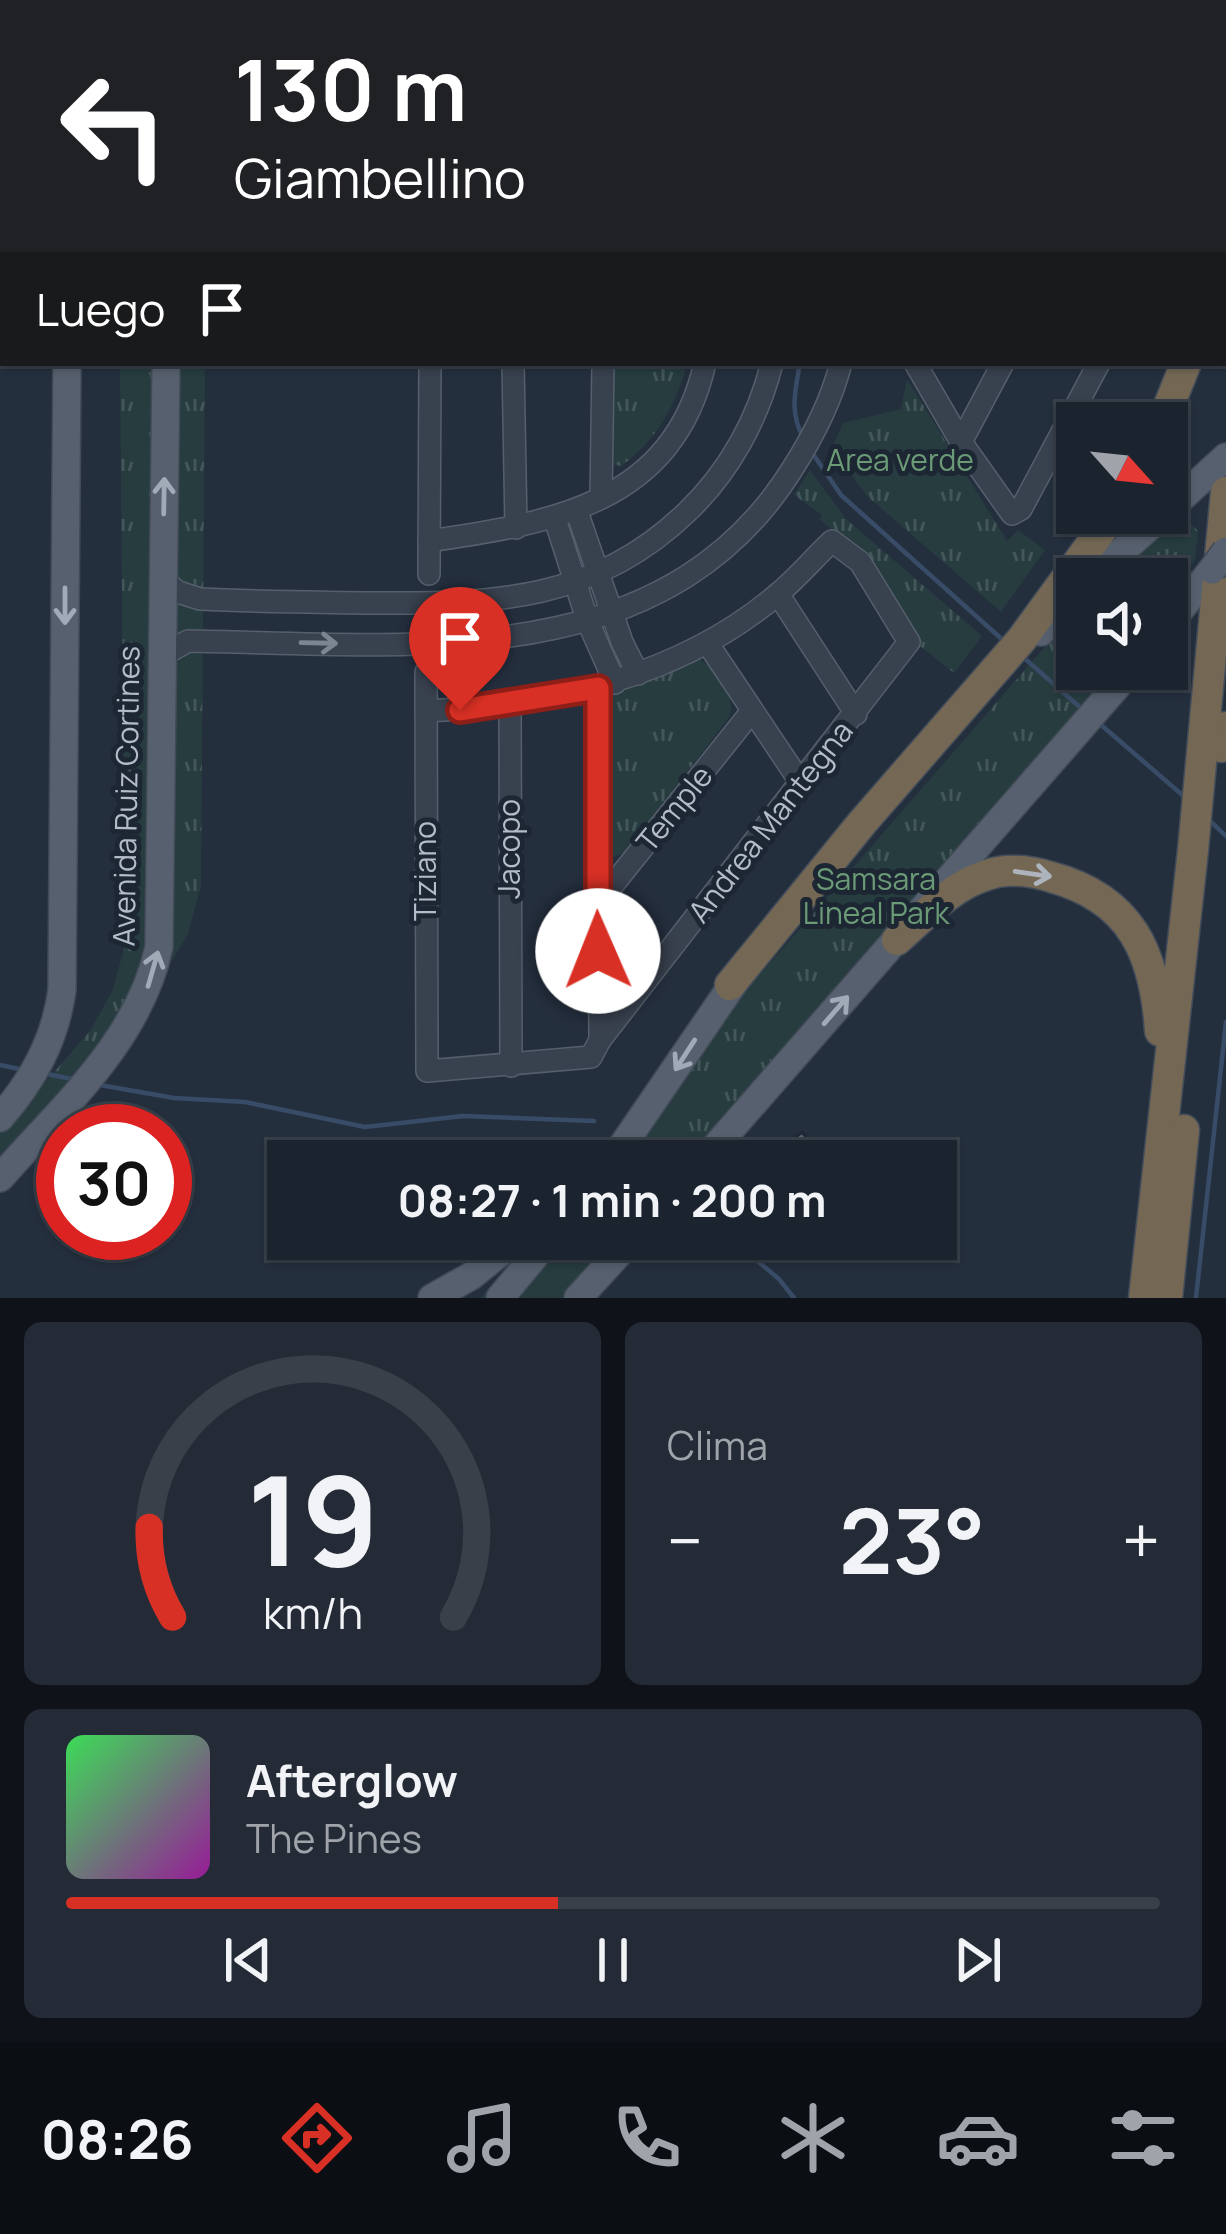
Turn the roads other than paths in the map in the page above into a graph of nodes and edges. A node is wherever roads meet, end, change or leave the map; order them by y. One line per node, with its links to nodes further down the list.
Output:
1 (67, 366): 55 (main road, Avenida Ruiz Cortines, one-way to 55)
2 (166, 366): 27 (main road, Avenida Ruiz Cortines, one-way to 2)
3 (430, 366): 23 (street)
4 (513, 366): 20 (street)
5 (603, 366): 18 (street)
6 (704, 366): 18 (street)
7 (771, 366): 28 (street)
8 (841, 366): 32 (street)
9 (917, 366): 14 (street)
10 (1001, 366): 14 (street)
11 (1097, 366): 14 (street)
12 (1185, 366): 13 (highway)
13 (1170, 402)
14 (961, 442)
15 (1226, 457): 16 (main road)
16 (1188, 492)
17 (1226, 492): 47 (highway)
18 (601, 498): 19 (street)
19 (566, 516): 20 (street); 28 (street)
20 (516, 528): 23 (street)
21 (1099, 534): 52 (highway)
22 (1141, 534): 24 (main road)
23 (429, 541): 26 (street)
24 (1114, 558)
25 (1219, 561): 30 (main road)
26 (429, 574)
27 (162, 579): 31 (street); 37 (main road, Avenida Ruiz Cortines)
28 (587, 579): 31 (street); 32 (street); 34 (street)
29 (778, 594): 36 (street); 46 (street); 46 (street, Andrea Mantegna)
30 (1188, 600)
31 (261, 602): 35 (street)
32 (612, 614): 34 (street); 39 (street)
33 (1056, 615): 52 (main road)
34 (588, 622): 35 (street, one-way to 34); 40 (street)
35 (259, 642): 37 (street)
36 (708, 644): 39 (street); 45 (street)
37 (164, 655): 59 (main road, Avenida Ruiz Cortines, one-way to 37)
38 (426, 673): 44 (street, Tiziano)
39 (638, 674): 40 (street)
40 (607, 686): 43 (street); 50 (street)
41 (1114, 690): 51 (main road)
42 (1226, 694): 47 (highway)
43 (510, 704): 44 (street); 54 (street, Jacopo)
44 (426, 711): 54 (street, Tiziano)
45 (752, 711): 48 (street); 50 (street, Temple)
46 (856, 714): 48 (street, Andrea Mantegna)
47 (1216, 742): 49 (highway); 49 (highway)
48 (801, 783): 53 (street, Andrea Mantegna)
49 (1202, 856): 56 (highway); 67 (highway)
50 (596, 906): 53 (street)
51 (897, 940): 56 (highway, one-way to 56); 58 (main road, one-way to 51)
52 (730, 985): 57 (main road, one-way to 57)
53 (595, 1048): 54 (street)
54 (511, 1066)
55 (9, 1108)
56 (1163, 1130): 66 (highway)
57 (626, 1140)
58 (721, 1140)
59 (0, 1178)
60 (491, 1260): 64 (main road)
61 (532, 1260): 65 (main road)
62 (613, 1260): 63 (main road)
63 (580, 1296)
64 (432, 1298)
65 (500, 1298)
66 (1144, 1298)
67 (1167, 1298)

